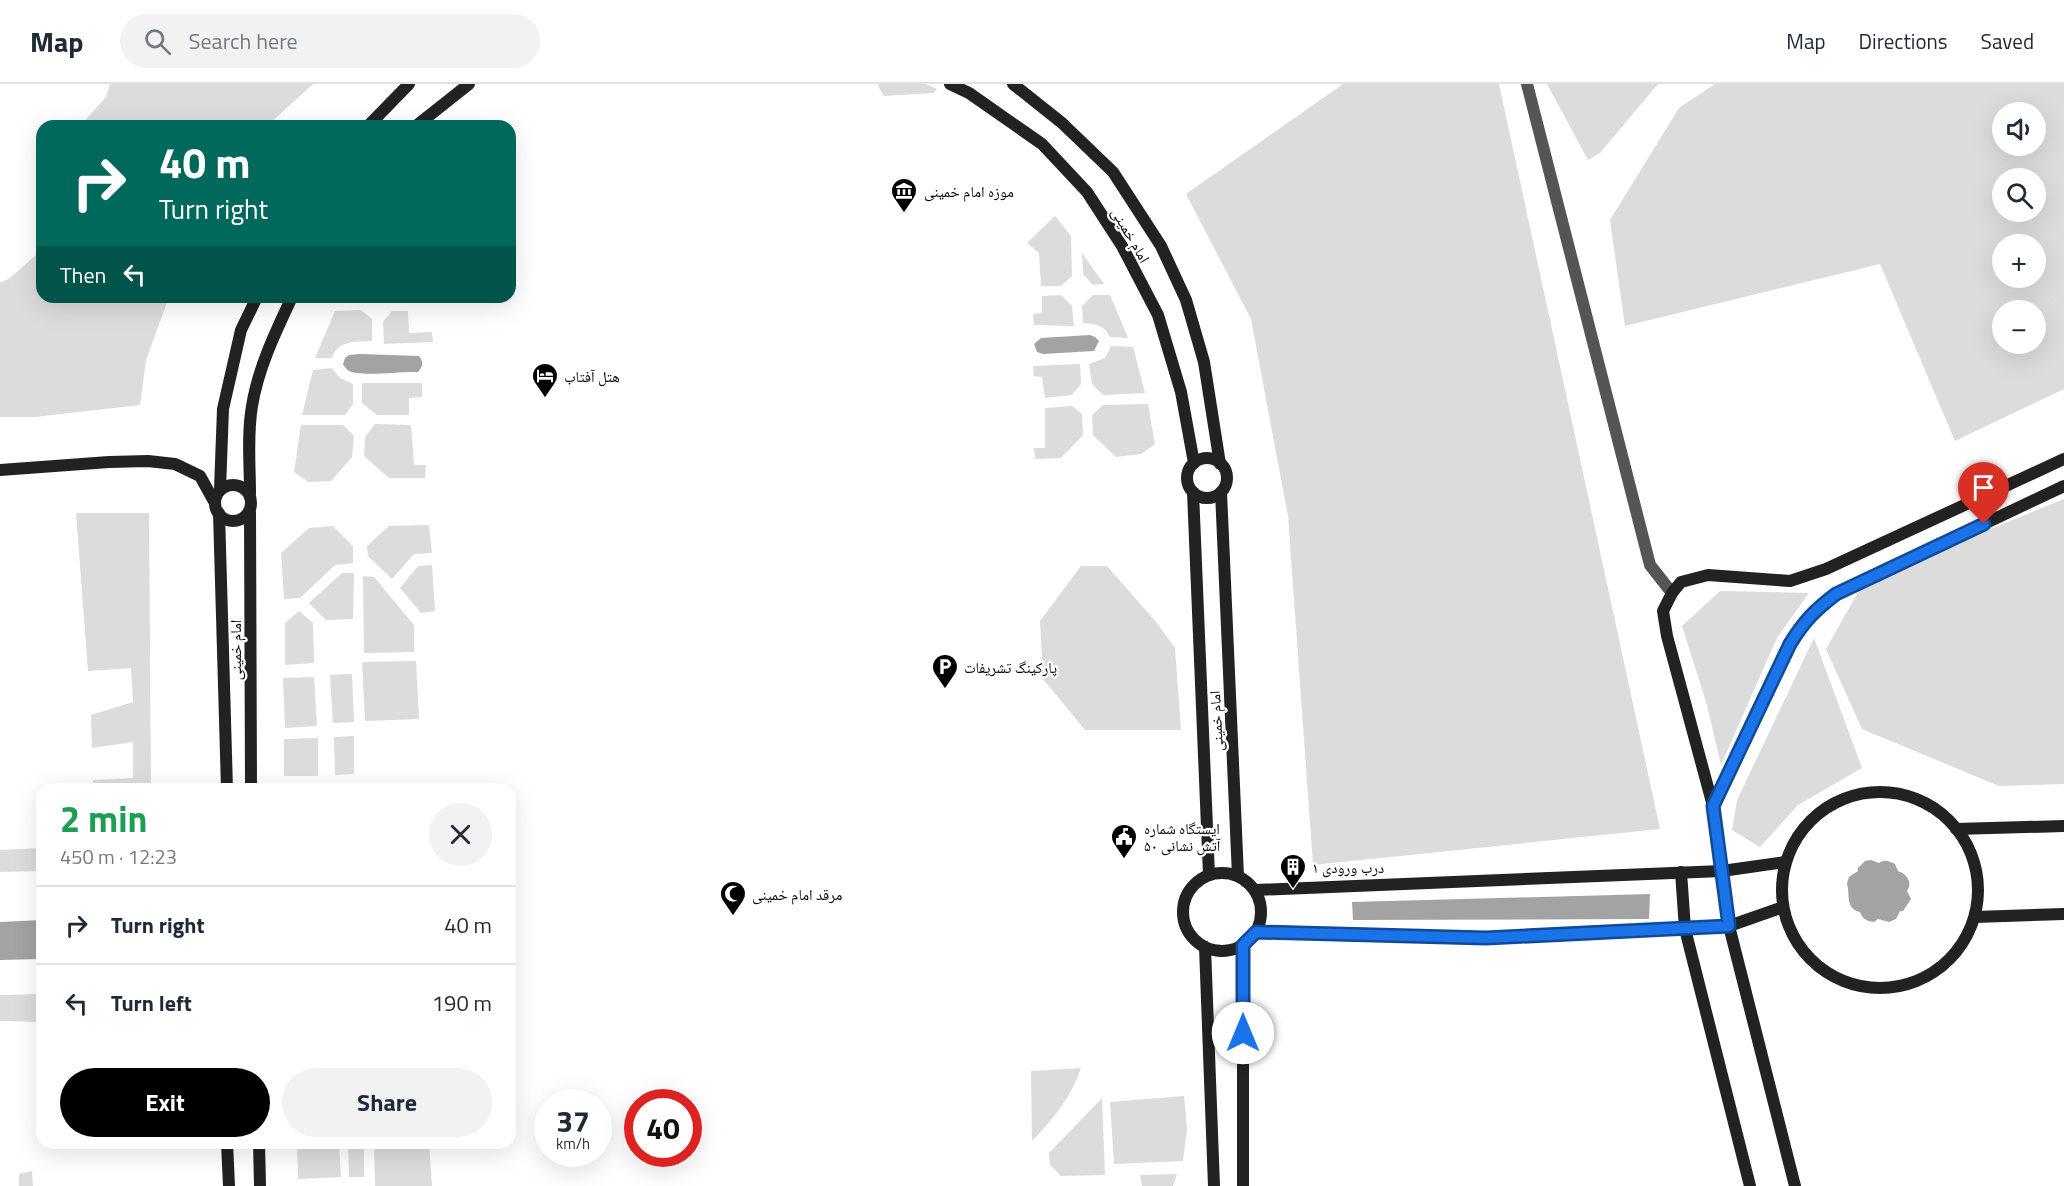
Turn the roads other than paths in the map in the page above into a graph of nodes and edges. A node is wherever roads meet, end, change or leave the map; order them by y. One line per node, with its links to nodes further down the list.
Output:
1 (409, 84): 6 (street)
2 (469, 84): 7 (street)
3 (950, 84): 11 (street, امام خمینی)
4 (1013, 84): 12 (street)
5 (1527, 84): 21 (street)
6 (374, 120)
7 (424, 120)
8 (254, 303): 15 (street)
9 (289, 303): 18 (street)
10 (2064, 459): 21 (street)
11 (1194, 463): 12 (street); 16 (street)
12 (1220, 464): 17 (street)
13 (0, 470): 19 (street)
14 (2064, 486): 24 (street)
15 (220, 489): 18 (street); 19 (street)
16 (1193, 492): 17 (street); 30 (street, امام خمینی)
17 (1221, 492): 31 (street, امام خمینی)
18 (250, 494): 20 (street)
19 (217, 508): 20 (street); 22 (street, امام خمینی)
20 (250, 512): 23 (street, امام خمینی)
21 (1672, 592): 24 (street)
22 (227, 783)
23 (251, 783)
24 (1713, 806): 28 (street)
25 (2064, 826): 26 (street)
26 (1956, 829): 27 (street); 35 (street)
27 (1785, 862): 28 (street); 33 (street)
28 (1722, 871): 29 (street); 36 (street)
29 (1681, 872): 32 (street); 37 (street)
30 (1209, 876): 31 (street); 40 (street)
31 (1238, 876): 32 (street)
32 (1255, 890): 38 (street)
33 (1783, 906): 35 (street); 36 (street)
34 (2064, 914): 35 (street)
35 (1975, 917)
36 (1729, 926): 37 (street); 48 (street)
37 (1685, 929): 38 (street); 47 (street)
38 (1256, 932): 39 (street)
39 (1243, 945): 40 (street); 46 (street)
40 (1205, 947): 45 (street)
41 (227, 1149): 43 (street)
42 (259, 1149): 44 (street)
43 (229, 1186)
44 (261, 1186)
45 (1214, 1186)
46 (1243, 1186)
47 (1750, 1186)
48 (1795, 1186)

